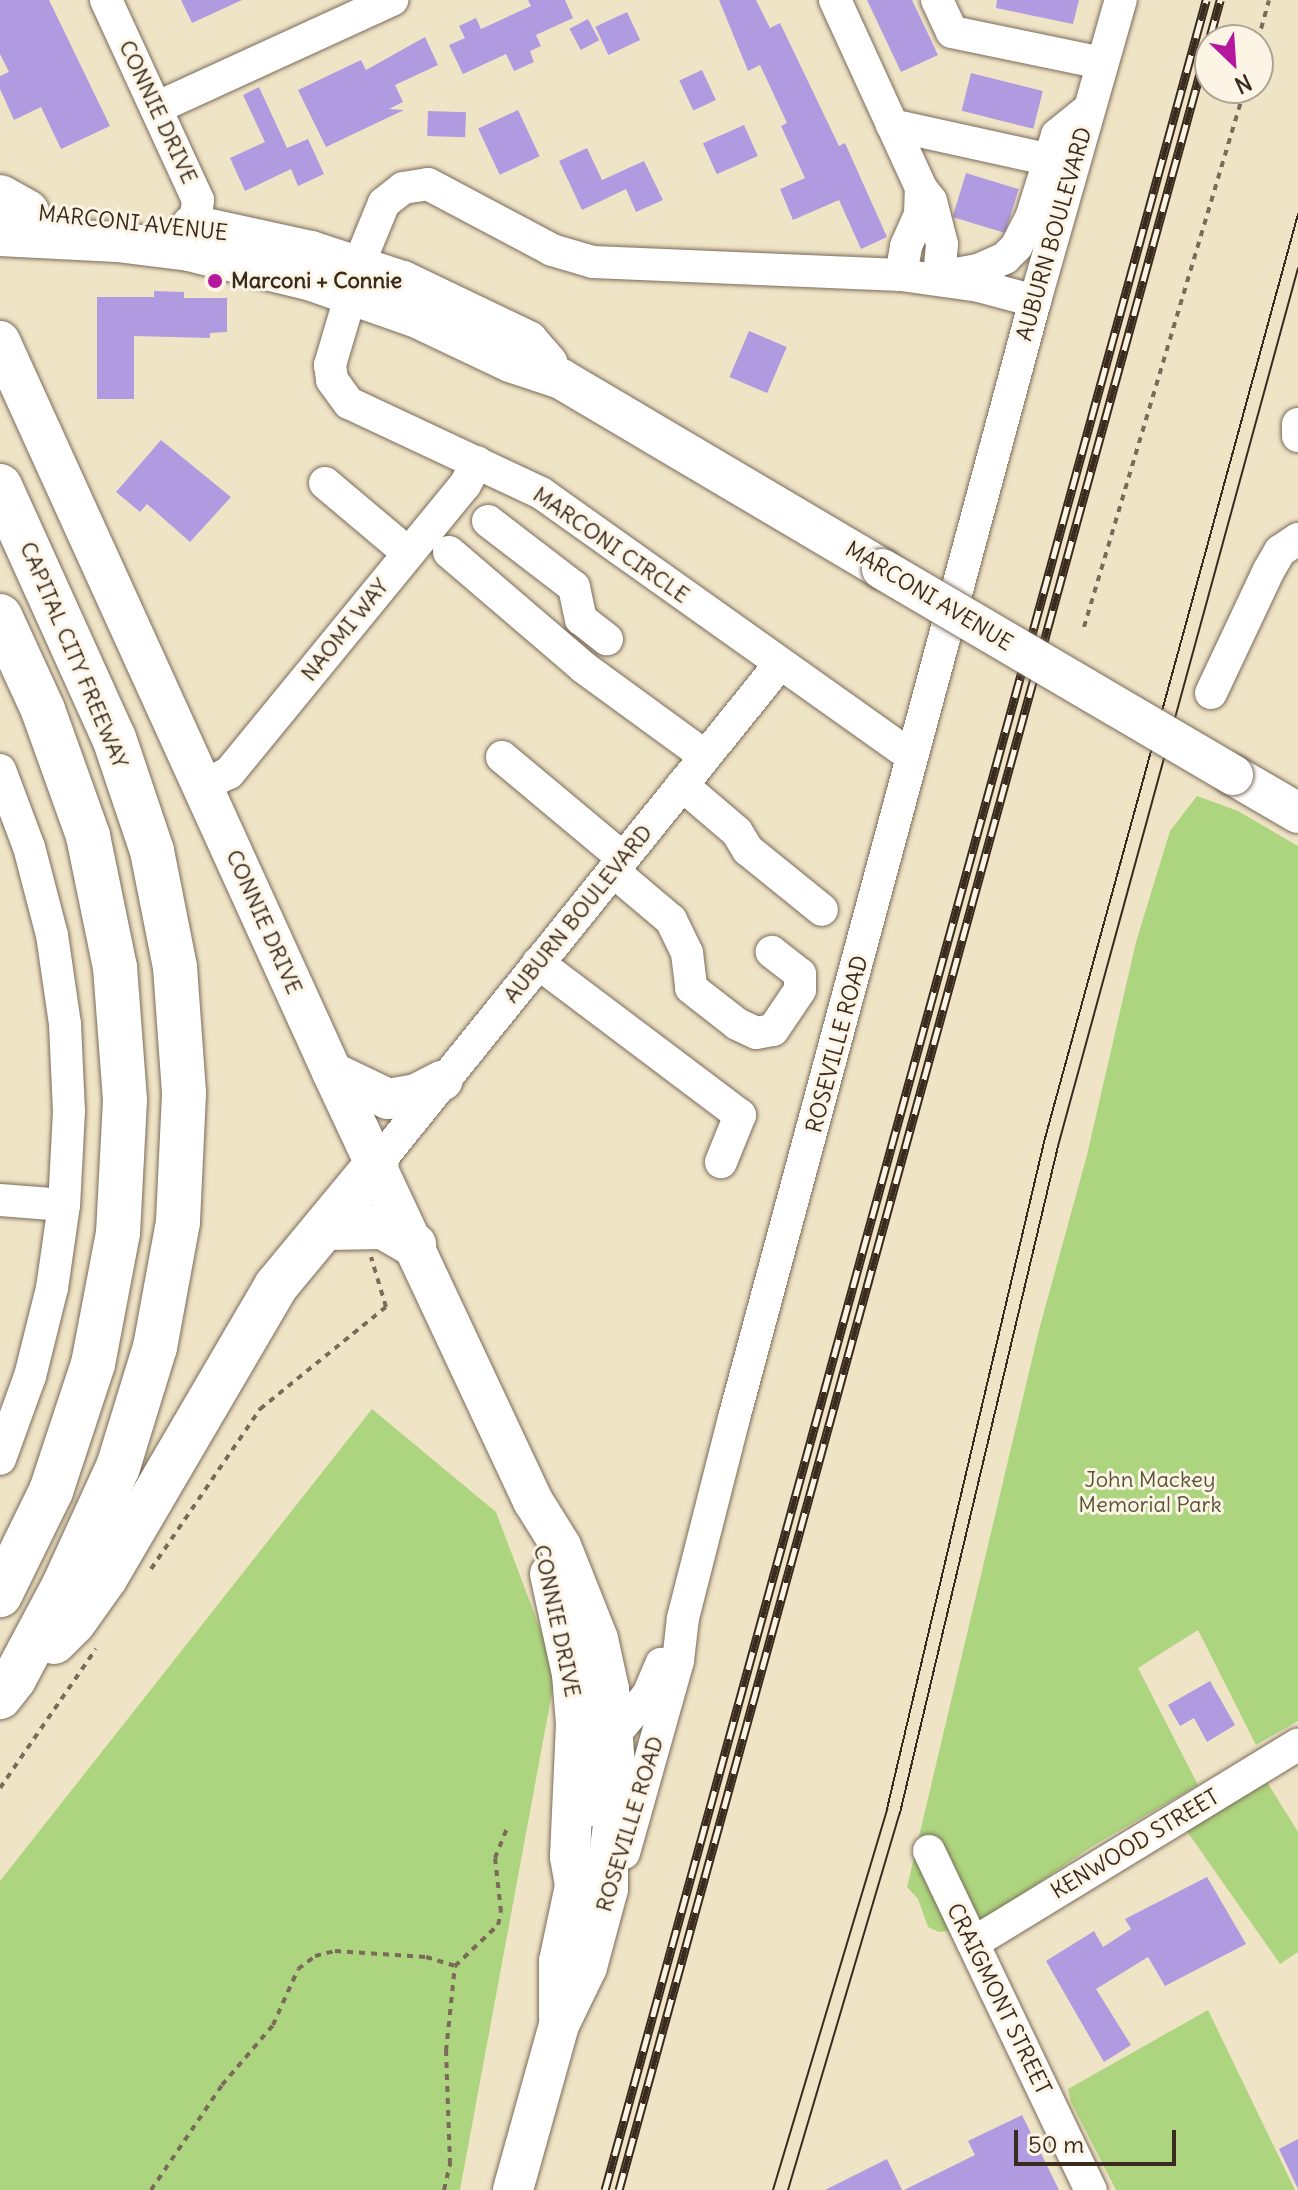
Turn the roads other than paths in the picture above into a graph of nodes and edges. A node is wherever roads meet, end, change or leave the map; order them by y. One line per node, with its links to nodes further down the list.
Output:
1 (106, 0): 7 (street, CONNIE DRIVE)
2 (392, 0): 7 (street)
3 (835, 0): 9 (street)
4 (937, 0): 6 (street)
5 (1121, 0): 6 (street, AUBURN BOULEVARD)
6 (1102, 63): 8 (street, AUBURN BOULEVARD)
7 (156, 108): 13 (street, CONNIE DRIVE)
8 (1089, 109): 10 (street); 18 (street, AUBURN BOULEVARD)
9 (892, 125): 10 (street); 11 (street)
10 (1047, 159): 17 (street)
11 (921, 188): 15 (street); 17 (street)
12 (12, 219): 13 (main road, MARCONI AVENUE); 14 (main road); 16 (main road, MARCONI AVENUE)
13 (195, 226): 16 (main road, MARCONI AVENUE)
14 (0, 266)
15 (901, 275): 16 (street); 17 (street)
16 (354, 280): 22 (street, MARCONI CIRCLE); 42 (main road, MARCONI AVENUE, bridge)
17 (945, 280): 18 (street)
18 (1035, 301): 23 (street, AUBURN BOULEVARD)
19 (0, 341): 41 (main road, CONNIE DRIVE)
20 (1298, 424): 21 (street)
21 (1298, 436)
22 (477, 462): 29 (street, NAOMI WAY); 34 (street, MARCONI CIRCLE)
23 (989, 469): 38 (street, ROSEVILLE ROAD)
24 (325, 483): 29 (street)
25 (0, 486): 59 (highway, CAPITAL CITY FREEWAY)
26 (488, 521): 31 (street)
27 (1298, 539): 35 (street)
28 (449, 552): 33 (street)
29 (408, 553): 41 (street, NAOMI WAY)
30 (0, 616): 57 (highway)
31 (581, 619): 32 (street); 33 (street)
32 (607, 639)
33 (559, 645): 36 (street)
34 (779, 665): 36 (street, AUBURN BOULEVARD); 38 (street, MARCONI CIRCLE)
35 (1211, 693)
36 (705, 756): 40 (street, AUBURN BOULEVARD)
37 (502, 757): 43 (street)
38 (912, 757): 58 (street, ROSEVILLE ROAD)
39 (0, 770): 52 (street)
40 (682, 785): 43 (street, AUBURN BOULEVARD); 44 (street)
41 (203, 786): 47 (main road, CONNIE DRIVE)
42 (1298, 813)
43 (618, 864): 45 (street); 46 (street, AUBURN BOULEVARD)
44 (822, 910)
45 (772, 952)
46 (538, 963): 48 (street, AUBURN BOULEVARD); 49 (street)
47 (332, 1072): 48 (main road); 50 (main road, CONNIE DRIVE)
48 (443, 1080): 50 (street, AUBURN BOULEVARD)
49 (721, 1162)
50 (377, 1164): 53 (highway); 54 (main road, CONNIE DRIVE)
51 (0, 1200): 52 (street)
52 (64, 1205): 55 (street)
53 (345, 1227): 54 (highway); 59 (highway)
54 (414, 1245): 56 (main road, CONNIE DRIVE)
55 (0, 1459)
56 (533, 1501): 60 (main road, CONNIE DRIVE); 63 (main road, CONNIE DRIVE)
57 (0, 1595)
58 (683, 1618): 60 (street, ROSEVILLE ROAD); 63 (street, ROSEVILLE ROAD)
59 (7, 1688)
60 (613, 1735): 63 (main road, CONNIE DRIVE)
61 (1298, 1745): 64 (street, KENWOOD STREET)
62 (929, 1851): 64 (street, CRAIGMONT STREET)
63 (592, 1888): 65 (main road, ROSEVILLE ROAD)
64 (973, 1943): 66 (street, CRAIGMONT STREET)
65 (513, 2190)
66 (1091, 2190)

